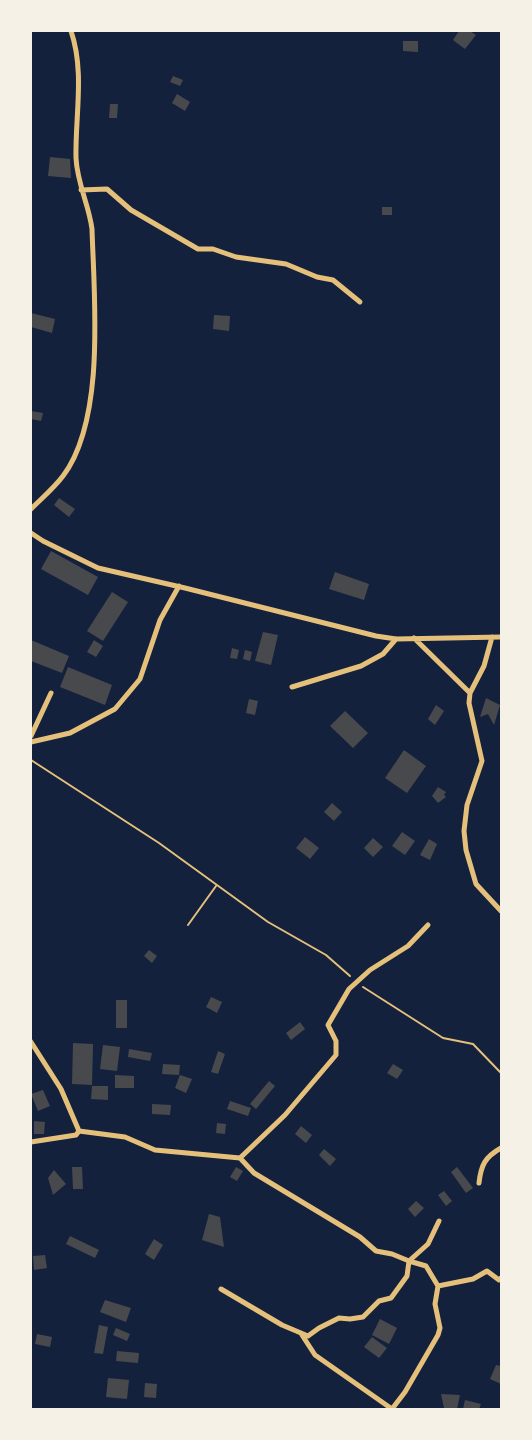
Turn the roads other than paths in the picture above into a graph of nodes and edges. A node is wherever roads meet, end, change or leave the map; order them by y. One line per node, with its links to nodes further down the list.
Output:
1 (71, 31): 2 (street)
2 (81, 190): 3 (street); 4 (street)
3 (360, 302)
4 (31, 509)
5 (31, 533): 6 (street)
6 (179, 586): 10 (street); 15 (street)
7 (492, 637): 8 (street); 9 (street); 13 (street)
8 (501, 637)
9 (414, 638): 10 (street); 13 (street)
10 (396, 639): 11 (street)
11 (292, 687)
12 (50, 692): 14 (street)
13 (470, 694): 16 (street)
14 (31, 736)
15 (31, 742)
16 (501, 911)
17 (428, 925): 22 (street)
18 (31, 1042): 19 (street)
19 (79, 1131): 20 (street); 22 (street)
20 (31, 1142)
21 (501, 1148): 23 (street)
22 (240, 1158): 25 (street)
23 (479, 1183)
24 (439, 1221): 25 (street)
25 (409, 1261): 27 (street); 29 (street)
26 (501, 1278): 27 (street)
27 (438, 1286): 30 (street)
28 (221, 1289): 29 (street)
29 (302, 1335): 30 (street)
30 (392, 1409)

